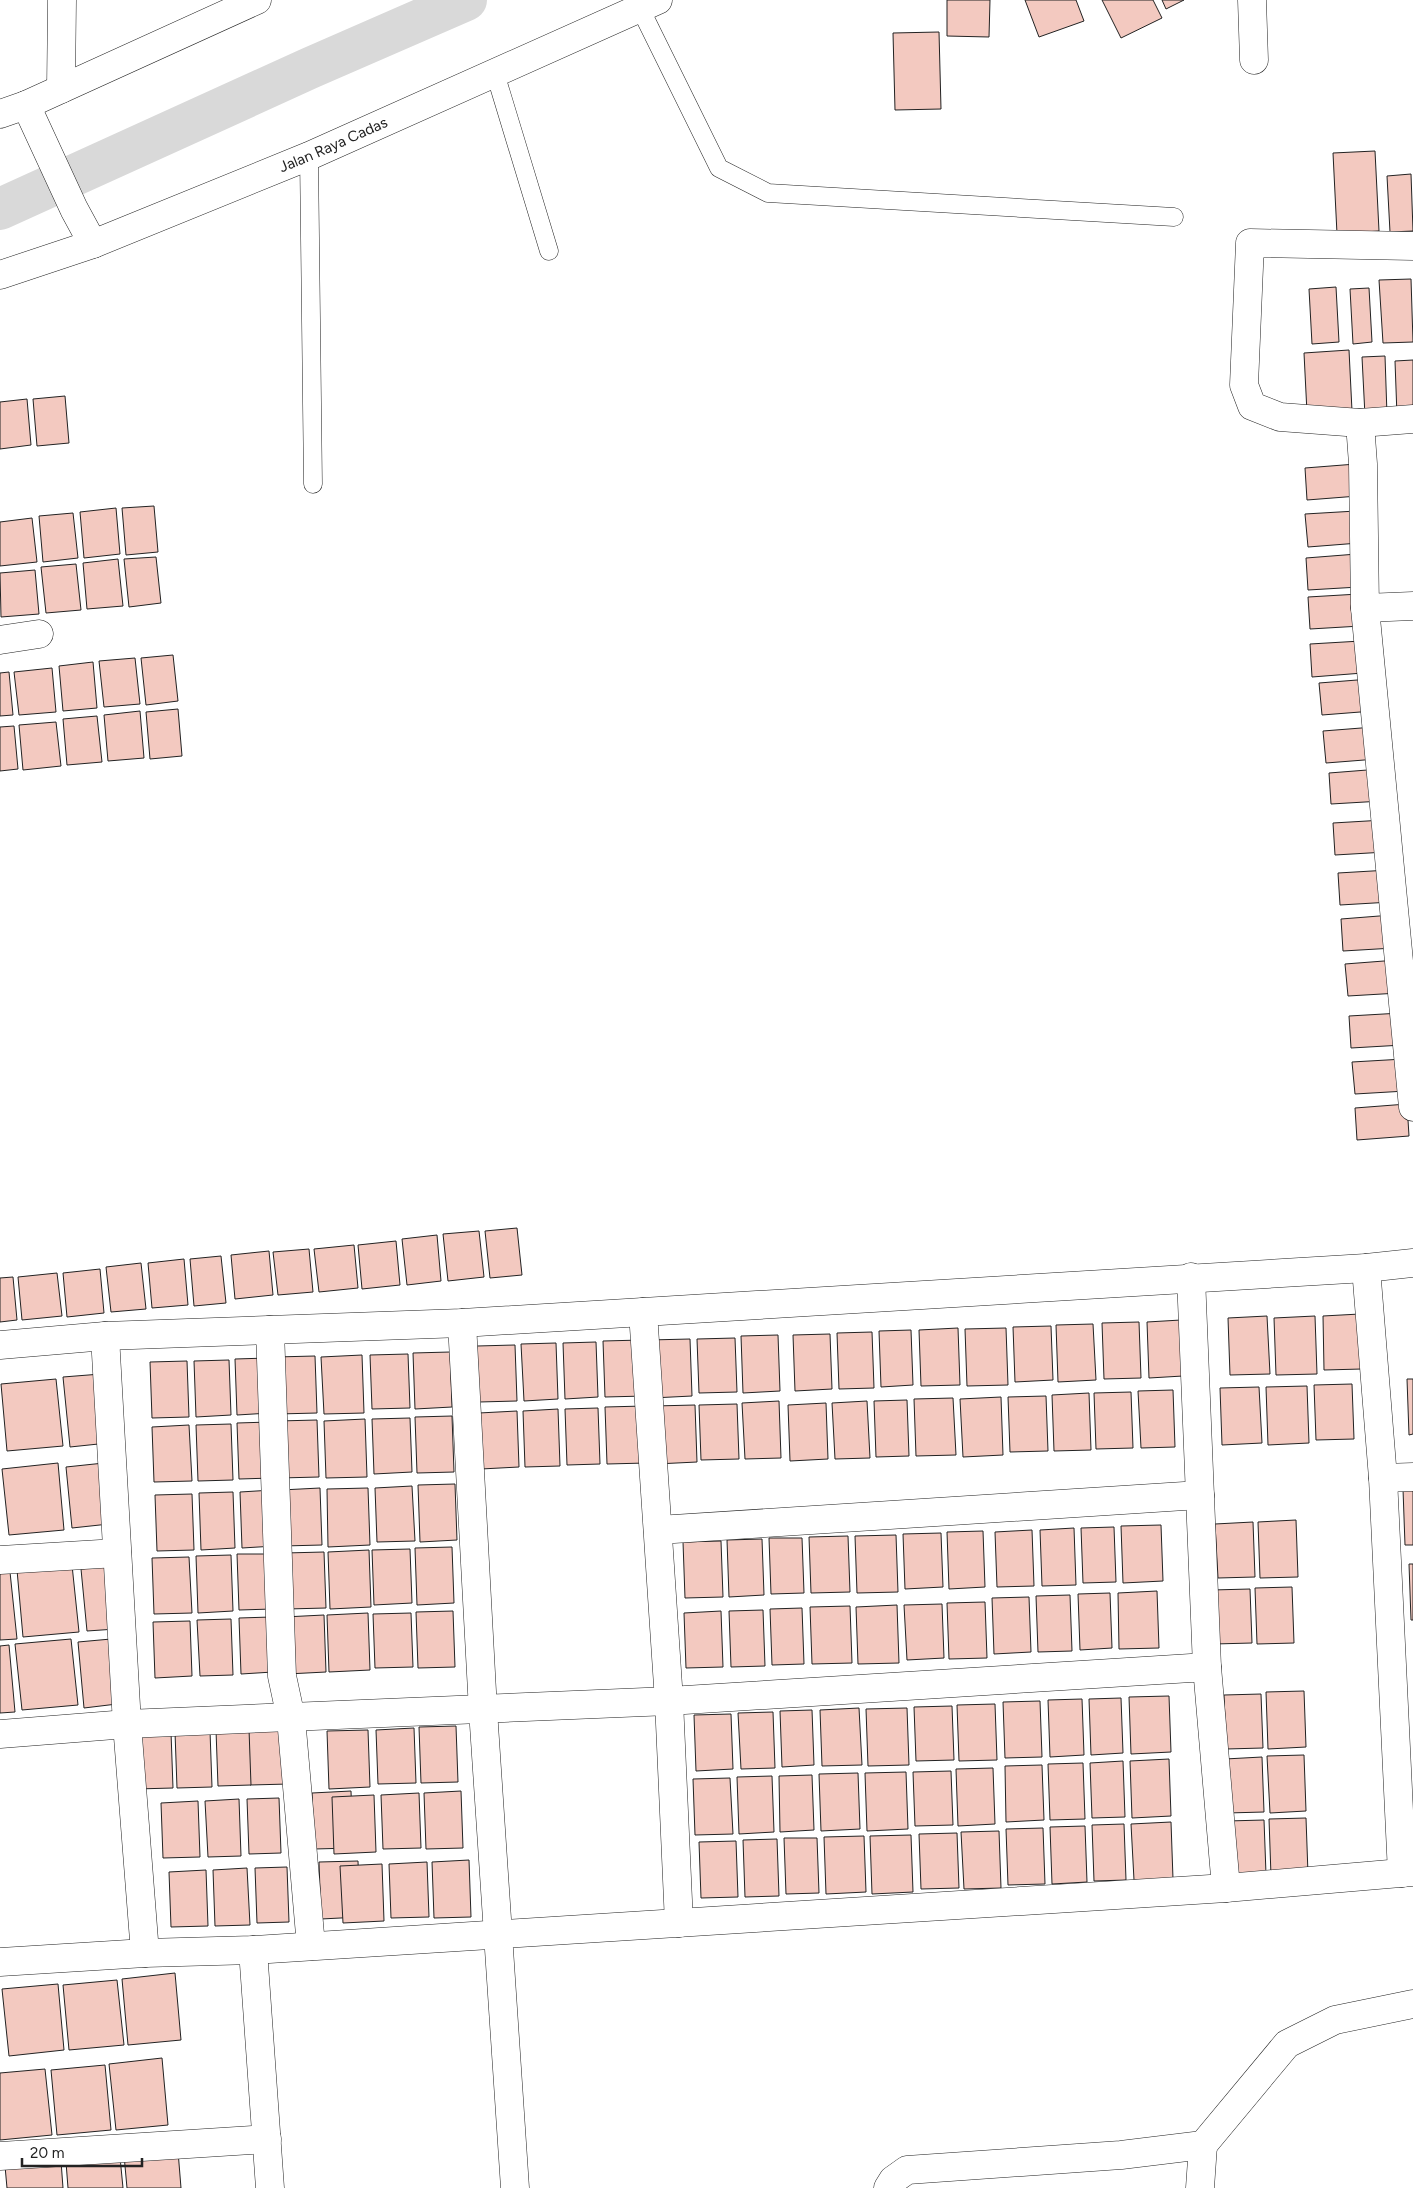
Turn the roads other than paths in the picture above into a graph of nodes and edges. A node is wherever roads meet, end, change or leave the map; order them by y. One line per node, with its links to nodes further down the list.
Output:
1 (62, 0): 7 (street)
2 (257, 0): 7 (street)
3 (1252, 0): 5 (street)
4 (649, 4): 6 (street, Jalan Raya Cadas); 11 (lane)
5 (1254, 60)
6 (495, 73): 10 (street, Jalan Raya Cadas); 14 (lane)
7 (61, 89): 8 (street)
8 (26, 105): 9 (street); 12 (street)
9 (0, 114)
10 (308, 156): 12 (street, Jalan Raya Cadas); 18 (lane)
11 (1174, 217)
12 (93, 244): 15 (street, Jalan Raya Cadas)
13 (1413, 246): 17 (street)
14 (549, 251)
15 (0, 275)
16 (1413, 418): 17 (street)
17 (1360, 423): 20 (street)
18 (312, 484)
19 (1413, 606): 20 (street)
20 (1365, 608): 23 (street)
21 (39, 634): 22 (street)
22 (0, 640)
23 (1413, 1107)
24 (1413, 1263): 25 (street)
25 (1366, 1268): 26 (street); 33 (street)
26 (1191, 1277): 27 (street); 34 (street)
27 (643, 1312): 28 (street); 35 (street)
28 (462, 1323): 29 (street); 41 (street)
29 (270, 1330): 30 (street); 42 (street)
30 (105, 1336): 31 (street); 36 (street)
31 (0, 1344)
32 (1413, 1477): 33 (street)
33 (1383, 1478): 38 (street)
34 (1200, 1495): 35 (street); 39 (street)
35 (658, 1530): 40 (street)
36 (117, 1553): 37 (street); 43 (street)
37 (0, 1560)
38 (1403, 1658): 45 (street)
39 (1207, 1667): 40 (street); 46 (street)
40 (669, 1701): 41 (street); 47 (street)
41 (483, 1710): 42 (street); 48 (street)
42 (291, 1718): 43 (street); 49 (street)
43 (127, 1724): 44 (street); 51 (street)
44 (0, 1734)
45 (1408, 1873): 46 (street)
46 (1226, 1888): 47 (street)
47 (680, 1923): 48 (street)
48 (499, 1934): 49 (street); 58 (street)
49 (311, 1946): 50 (street)
50 (253, 1950): 51 (street); 54 (street)
51 (145, 1953): 52 (street)
52 (0, 1962)
53 (1413, 2004): 55 (street)
54 (267, 2139): 56 (street); 57 (street)
55 (1203, 2145): 59 (street); 60 (street)
56 (0, 2156)
57 (270, 2188)
58 (516, 2188)
59 (888, 2188)
60 (1200, 2188)

